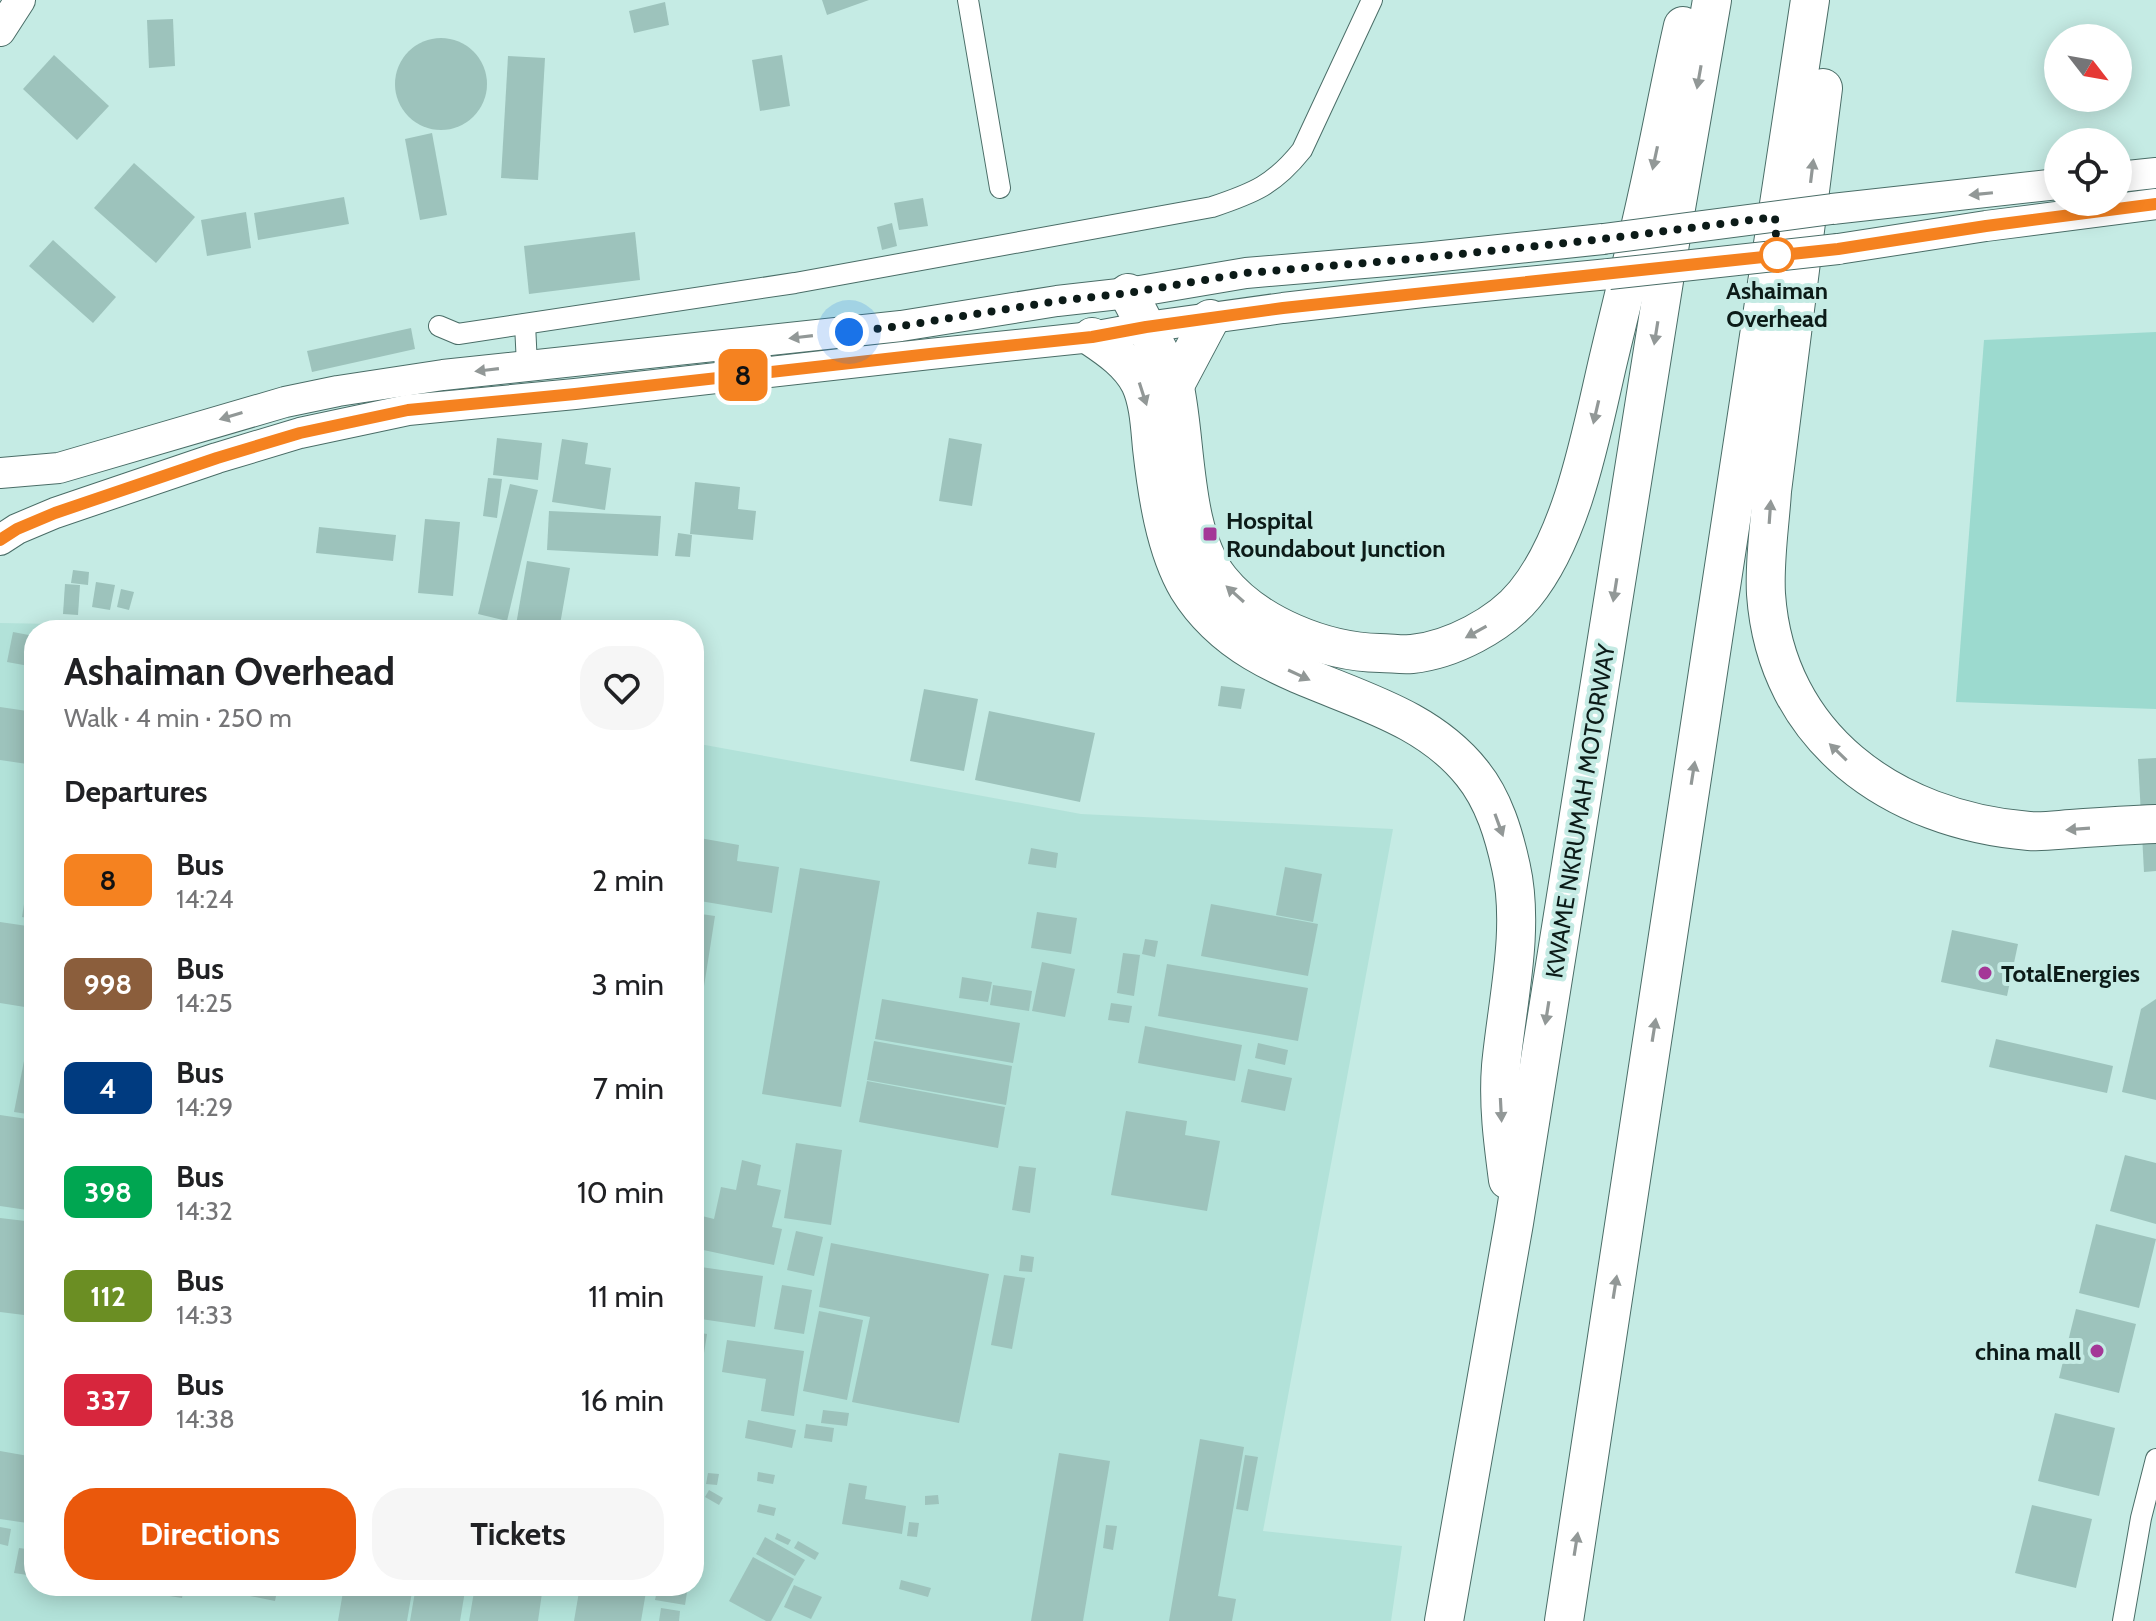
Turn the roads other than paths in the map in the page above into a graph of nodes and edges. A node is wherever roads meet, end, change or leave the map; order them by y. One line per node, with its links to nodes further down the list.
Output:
1 (20, 0): 8 (main road)
2 (968, 0): 12 (street)
3 (1372, 0): 16 (street)
4 (1689, 0): 21 (highway, one-way to 21)
5 (1712, 0): 25 (highway, KWAME NKRUMAH MOTORWAY, one-way to 25)
6 (1810, 0): 28 (highway, one-way to 6)
7 (1834, 0): 24 (highway, one-way to 7)
8 (0, 31)
9 (2156, 173): 10 (main road)
10 (2132, 176)
11 (2044, 186): 14 (main road, one-way to 14, bridge)
12 (1000, 188)
13 (2156, 204): 15 (main road, bridge)
14 (1128, 293): 18 (highway); 20 (main road, one-way to 20)
15 (1210, 319): 18 (main road); 21 (highway)
16 (525, 324): 17 (street); 20 (street)
17 (439, 326)
18 (1146, 327): 19 (main road); 21 (highway)
19 (1092, 337): 23 (main road); 25 (highway, one-way to 25)
20 (527, 365): 22 (main road, one-way to 22)
21 (1175, 385)
22 (0, 473)
23 (0, 540)
24 (2156, 824)
25 (1514, 1223): 27 (highway, KWAME NKRUMAH MOTORWAY)
26 (2156, 1459): 29 (street)
27 (1444, 1621)
28 (1564, 1621)
29 (2123, 1621)

